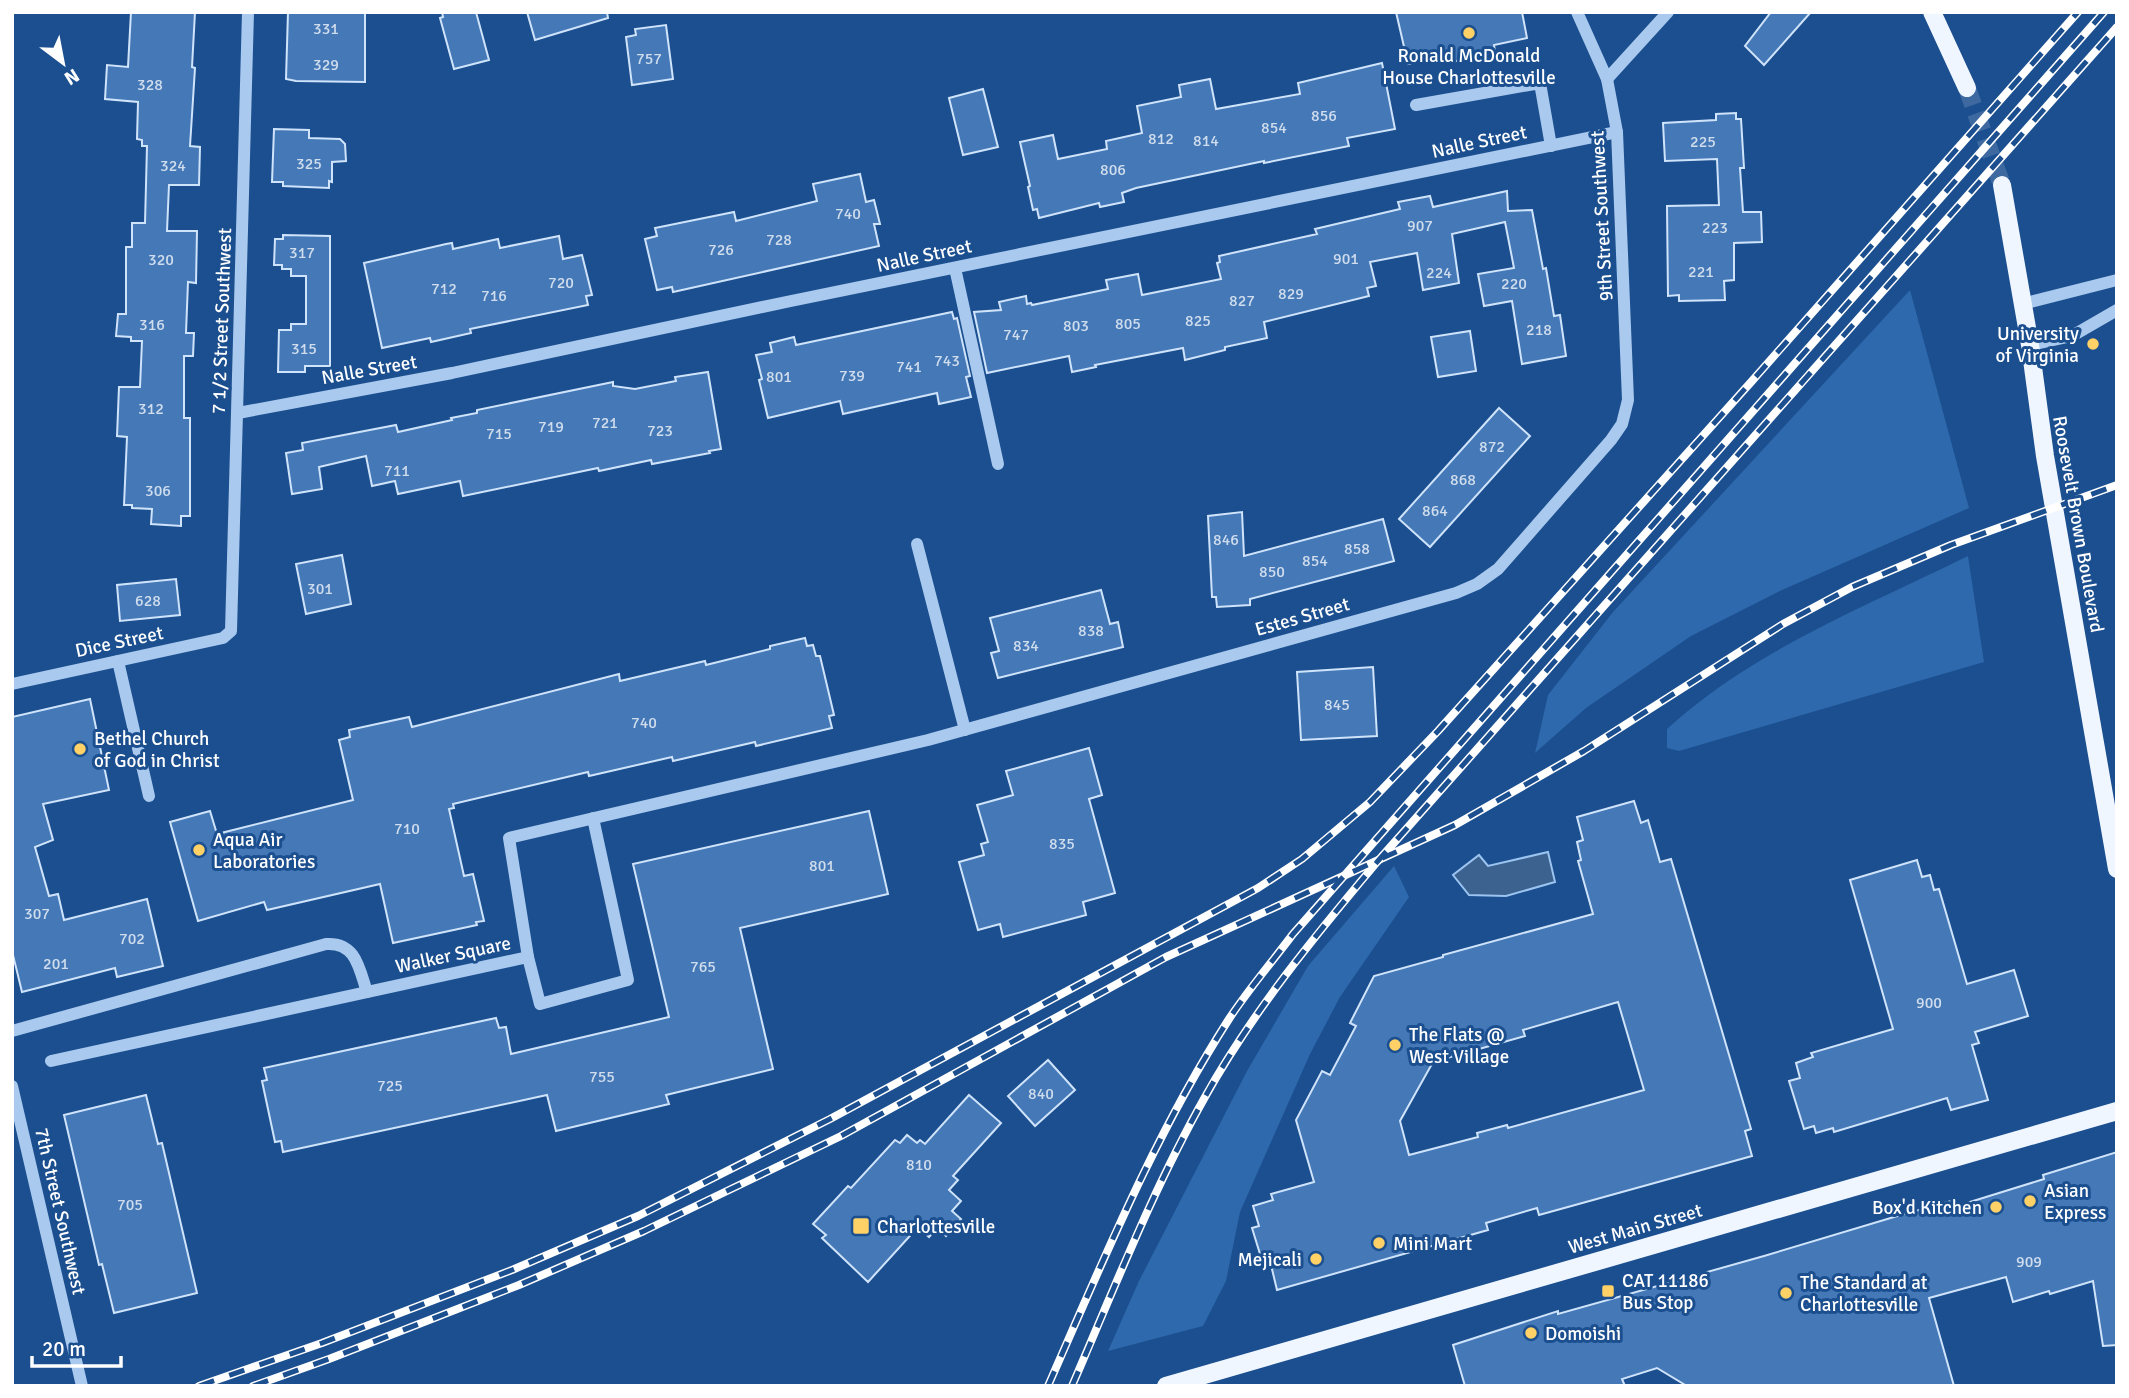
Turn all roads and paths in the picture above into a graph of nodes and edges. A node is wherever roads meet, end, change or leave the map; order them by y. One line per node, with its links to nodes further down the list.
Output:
1 (248, 12): 16 (street, 7 1/2 Street Southwest)
2 (1577, 12): 5 (street, 9th Street Southwest)
3 (1668, 12): 5 (street)
4 (1932, 12): 6 (main road)
5 (1607, 79): 8 (street, 9th Street Southwest)
6 (1967, 88)
7 (1416, 105): 9 (street)
8 (1617, 132): 9 (street, Nalle Street); 17 (street, 9th Street Southwest)
9 (1551, 146): 11 (street, Nalle Street)
10 (2002, 185): 13 (main road, Roosevelt Brown Boulevard)
11 (955, 268): 16 (street, Nalle Street); 18 (street)
12 (2117, 280): 13 (street)
13 (2022, 304): 15 (main road, Roosevelt Brown Boulevard)
14 (2117, 310): 15 (street)
15 (2030, 345): 27 (main road, Roosevelt Brown Boulevard)
16 (237, 413): 20 (street, 7 1/2 Street Southwest)
17 (1622, 424): 23 (street, Estes Street)
18 (998, 464)
19 (917, 544): 23 (street)
20 (231, 631): 21 (street, Dice Street)
21 (118, 661): 22 (street, Dice Street); 25 (street)
22 (12, 684)
23 (965, 730): 24 (street, Estes Street)
24 (929, 740): 26 (street, Walker Square)
25 (149, 796)
26 (593, 818): 28 (street, Walker Square); 28 (street)
27 (2117, 869)
28 (528, 957): 29 (street, Walker Square)
29 (367, 992): 30 (street); 31 (street, Walker Square)
30 (12, 1031)
31 (51, 1061)
32 (12, 1086): 34 (street, 7th Street Southwest)
33 (2117, 1111): 35 (main road, West Main Street)
34 (82, 1386)
35 (1166, 1386)

